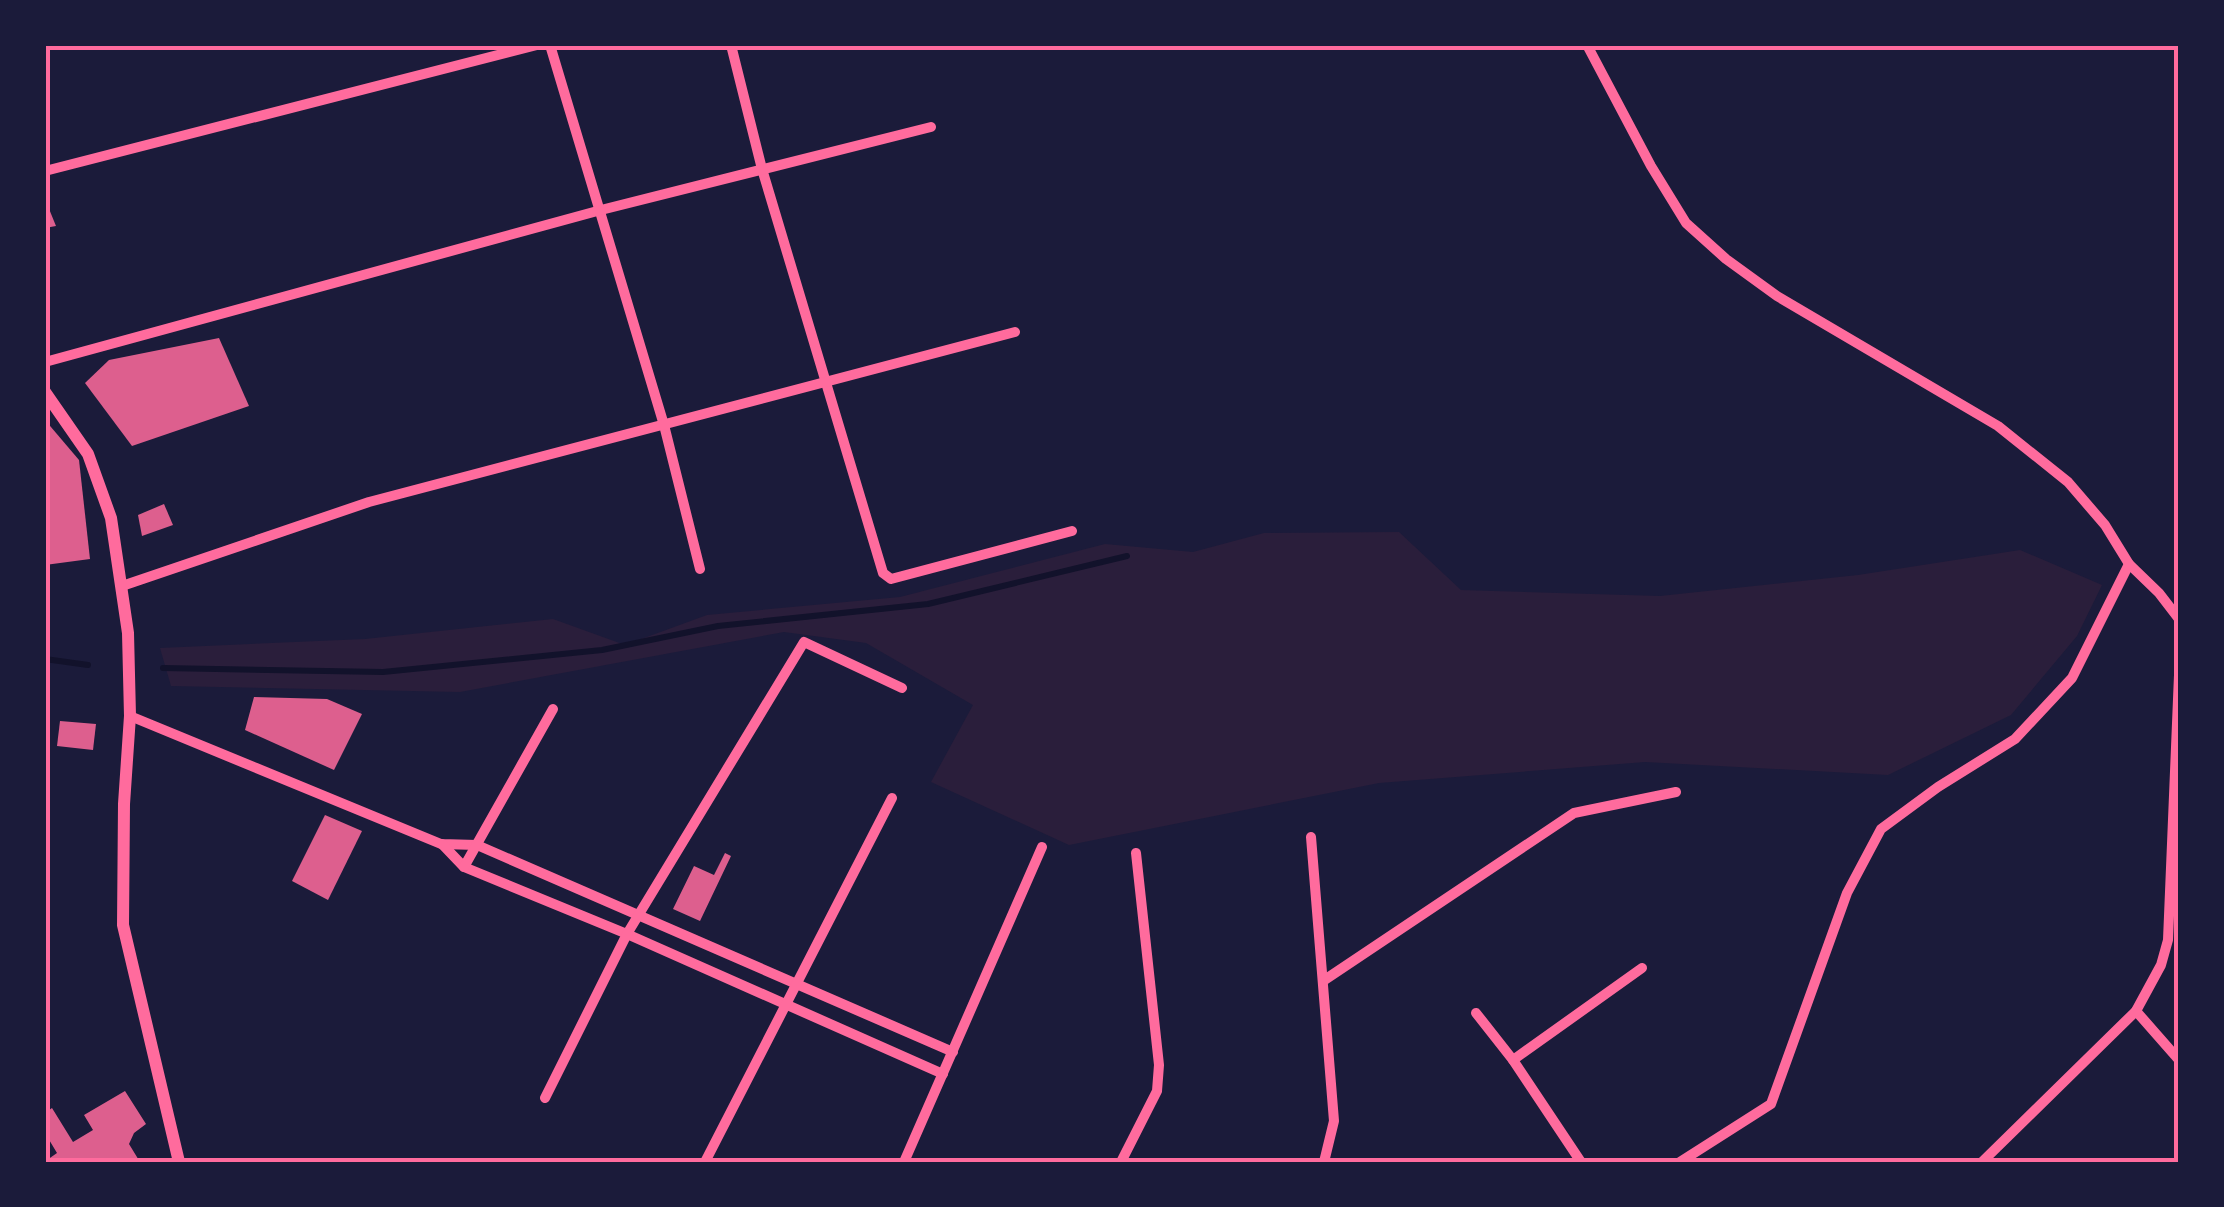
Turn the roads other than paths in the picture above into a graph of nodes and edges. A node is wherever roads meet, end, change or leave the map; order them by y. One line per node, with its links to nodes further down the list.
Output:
1 (537, 45): 7 (street)
2 (550, 45): 8 (street)
3 (732, 45): 6 (street)
4 (1587, 45): 15 (street)
5 (931, 127): 6 (street)
6 (762, 169): 8 (street); 11 (street)
7 (45, 170)
8 (601, 210): 10 (street); 13 (street)
9 (1015, 332): 11 (street)
10 (45, 362)
11 (826, 384): 13 (street); 14 (street)
12 (45, 392): 17 (street)
13 (664, 425): 16 (street); 17 (street)
14 (1072, 531)
15 (2129, 564): 18 (street); 52 (street)
16 (700, 570)
17 (122, 586): 22 (street)
18 (2179, 619)
19 (2179, 675): 39 (street)
20 (902, 688): 33 (street)
21 (553, 708): 27 (street)
22 (130, 716): 26 (street); 46 (street)
23 (1676, 792): 36 (street)
24 (892, 798): 37 (street)
25 (1311, 837): 36 (street)
26 (441, 844): 27 (street); 30 (street)
27 (476, 845): 30 (street); 31 (street)
28 (1042, 847): 41 (street)
29 (1136, 853): 49 (street)
30 (464, 867): 32 (street)
31 (573, 888): 32 (street); 33 (street)
32 (566, 908): 34 (street)
33 (637, 916): 34 (street); 37 (street)
34 (627, 934): 38 (street); 45 (street)
35 (1642, 968): 42 (street)
36 (1323, 981): 50 (street)
37 (795, 986): 38 (street); 41 (street)
38 (785, 1006): 44 (street); 47 (street)
39 (2136, 1011): 43 (street); 53 (street)
40 (1476, 1013): 42 (street)
41 (953, 1052): 44 (street)
42 (1512, 1060): 51 (street)
43 (2179, 1060)
44 (943, 1074): 48 (street)
45 (544, 1098)
46 (179, 1162)
47 (705, 1162)
48 (904, 1162)
49 (1121, 1162)
50 (1324, 1162)
51 (1581, 1162)
52 (1680, 1162)
53 (1982, 1162)

